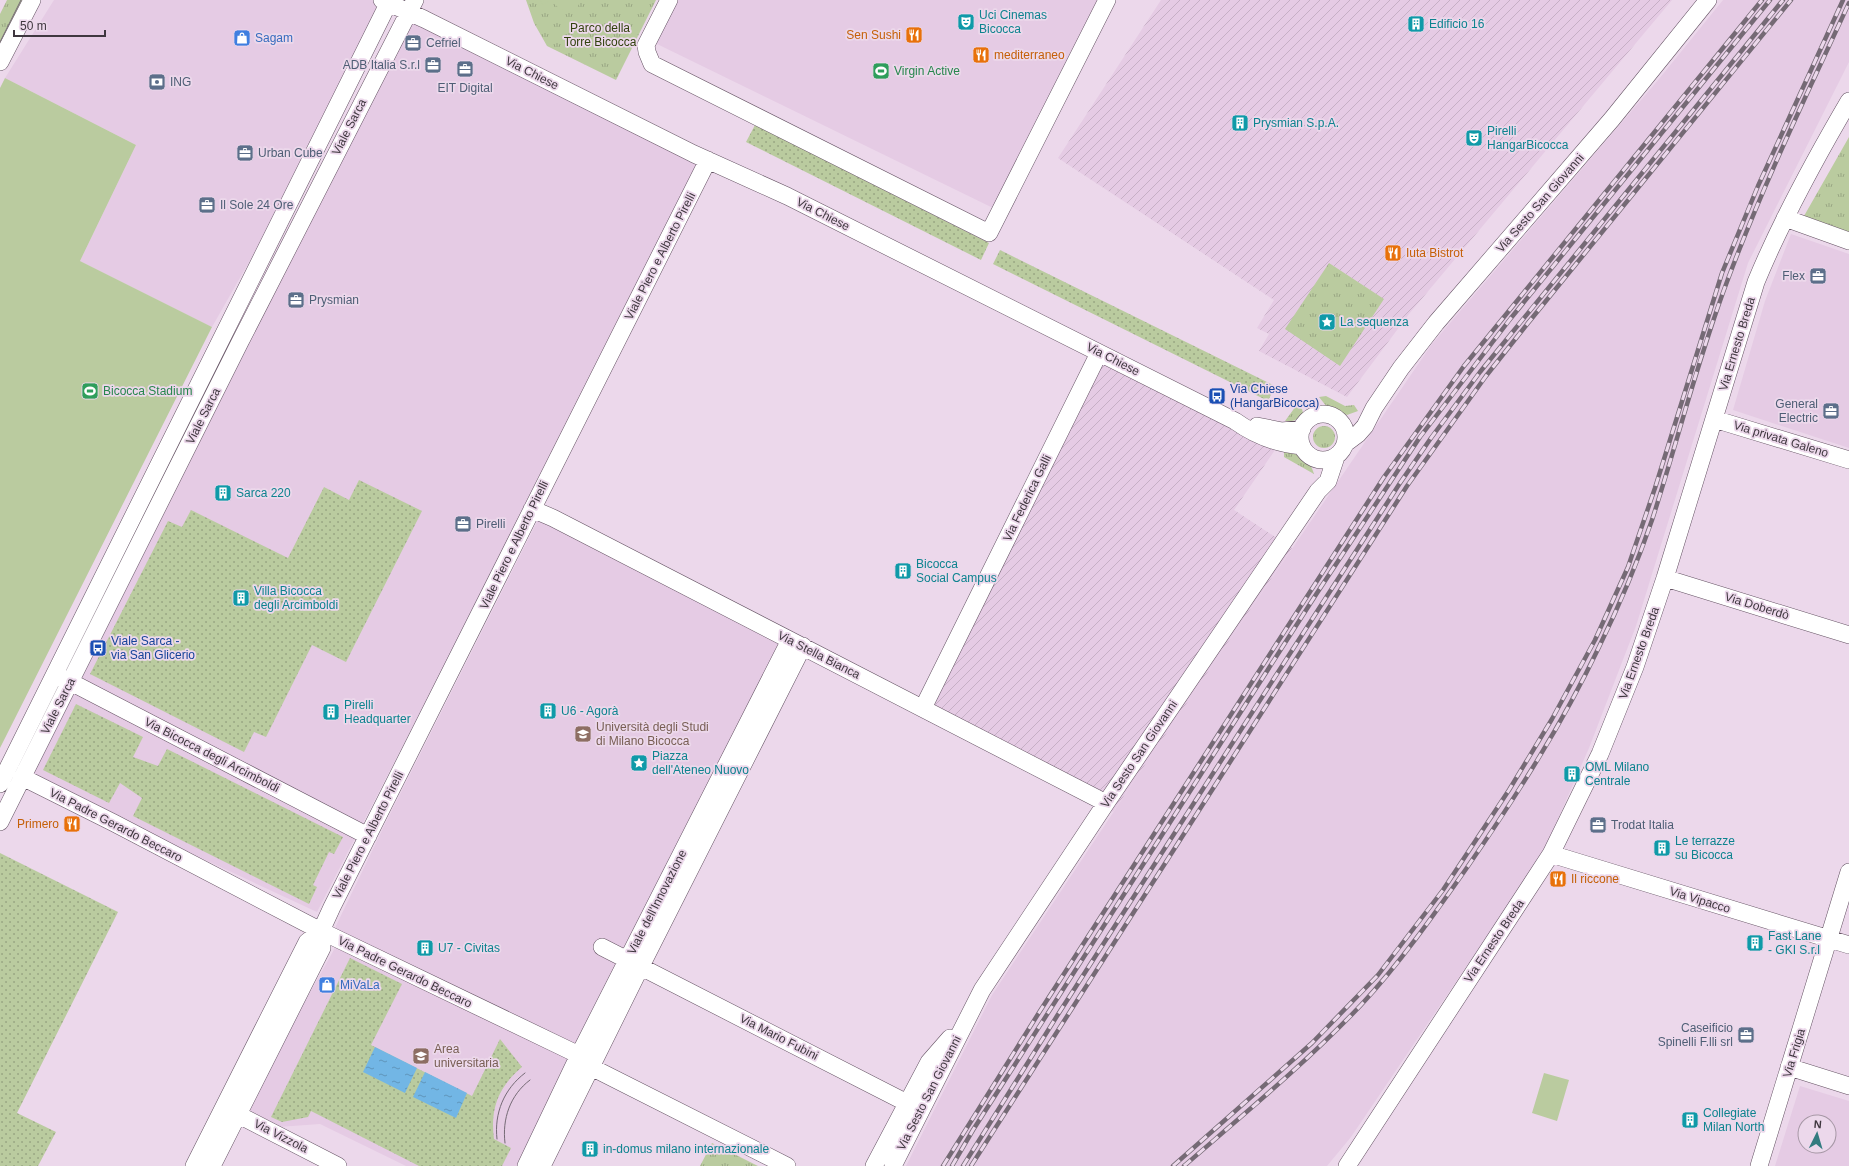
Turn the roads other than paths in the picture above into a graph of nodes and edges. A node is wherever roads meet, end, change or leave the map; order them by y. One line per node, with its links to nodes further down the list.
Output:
1 (32, 0): 7 (street)
2 (669, 0): 3 (street)
3 (1106, 0)
4 (1708, 0): 13 (street, Via Sesto San Giovanni)
5 (387, 1): 6 (street, Viale Sarca); 26 (street, Viale Sarca)
6 (412, 6): 9 (street, Via Chiese); 27 (street, Viale Sarca)
7 (0, 62)
8 (1849, 100): 10 (street, Via Ernesto Breda)
9 (708, 160): 12 (street, Via Chiese); 22 (street, Viale Piero e Alberto Pirelli)
10 (1785, 218): 11 (street); 14 (street, Via Ernesto Breda)
11 (1849, 241)
12 (1100, 353): 15 (street, Via Chiese); 28 (street, Via Federica Galli)
13 (1374, 408): 16 (street, Via Sesto San Giovanni); 18 (street, Via Sesto San Giovanni)
14 (1714, 419): 20 (street, Via privata Galeno); 23 (street, Via Ernesto Breda)
15 (1235, 421): 17 (street, Via Chiese); 19 (street, Via Chiese)
16 (1340, 421): 17 (street); 18 (street)
17 (1302, 429): 19 (street)
18 (1341, 450): 19 (street); 21 (street, Via Sesto San Giovanni)
19 (1308, 452): 21 (street)
20 (1849, 460)
21 (1318, 491): 30 (street, Via Sesto San Giovanni)
22 (532, 509): 25 (street, Via Stella Bianca); 32 (street, Viale Piero e Alberto Pirelli)
23 (1666, 578): 24 (street, Via Doberdò); 33 (street, Via Ernesto Breda)
24 (1849, 634)
25 (797, 643): 28 (street, Via Stella Bianca); 39 (street, Viale dell'Innovazione)
26 (55, 674): 27 (street, Via Bicocca degli Arcimboldi); 29 (street, Viale Sarca)
27 (71, 682): 29 (street, Viale Sarca); 32 (street, Via Bicocca degli Arcimboldi)
28 (923, 708): 30 (street, Via Stella Bianca)
29 (7, 775): 31 (street, Viale Sarca); 35 (street, Via Padre Gerardo Beccaro)
30 (1106, 803): 40 (street, Via Sesto San Giovanni)
31 (0, 822)
32 (368, 836): 35 (street, Viale Piero e Alberto Pirelli)
33 (1551, 854): 36 (street, Via Vipacco); 56 (street, Via Ernesto Breda)
34 (1849, 872): 36 (street, Via Frigia)
35 (321, 931): 41 (street, Via Padre Gerardo Beccaro); 46 (street, Viale Piero e Alberto Pirelli)
36 (1829, 939): 37 (street, Via Vipacco); 43 (street, Via Frigia)
37 (1849, 946)
38 (602, 947): 39 (street)
39 (634, 963): 41 (street, Viale dell'Innovazione); 42 (street, Viale dell'Innovazione); 45 (street, Via Mario Fubini)
40 (966, 1020): 45 (street, Via Sesto San Giovanni); 47 (street, Via Sesto San Giovanni)
41 (579, 1055): 42 (street, Via Padre Gerardo Beccaro); 51 (street, Viale dell'Innovazione)
42 (591, 1067): 52 (street, Viale dell'Innovazione); 53 (street, Via Padre Gerardo Beccaro)
43 (1789, 1067): 44 (street); 57 (street, Via Frigia)
44 (1849, 1086)
45 (907, 1103): 47 (street); 54 (street, Via Sesto San Giovanni)
46 (230, 1111): 48 (street, Viale Piero e Alberto Pirelli); 49 (street, Viale Piero e Alberto Pirelli); 50 (street, Via Vizzola)
47 (913, 1124): 55 (street, Via Sesto San Giovanni)
48 (194, 1166)
49 (212, 1166)
50 (338, 1166)
51 (526, 1166)
52 (542, 1166)
53 (787, 1166)
54 (874, 1166)
55 (893, 1166)
56 (1347, 1166)
57 (1759, 1166)

